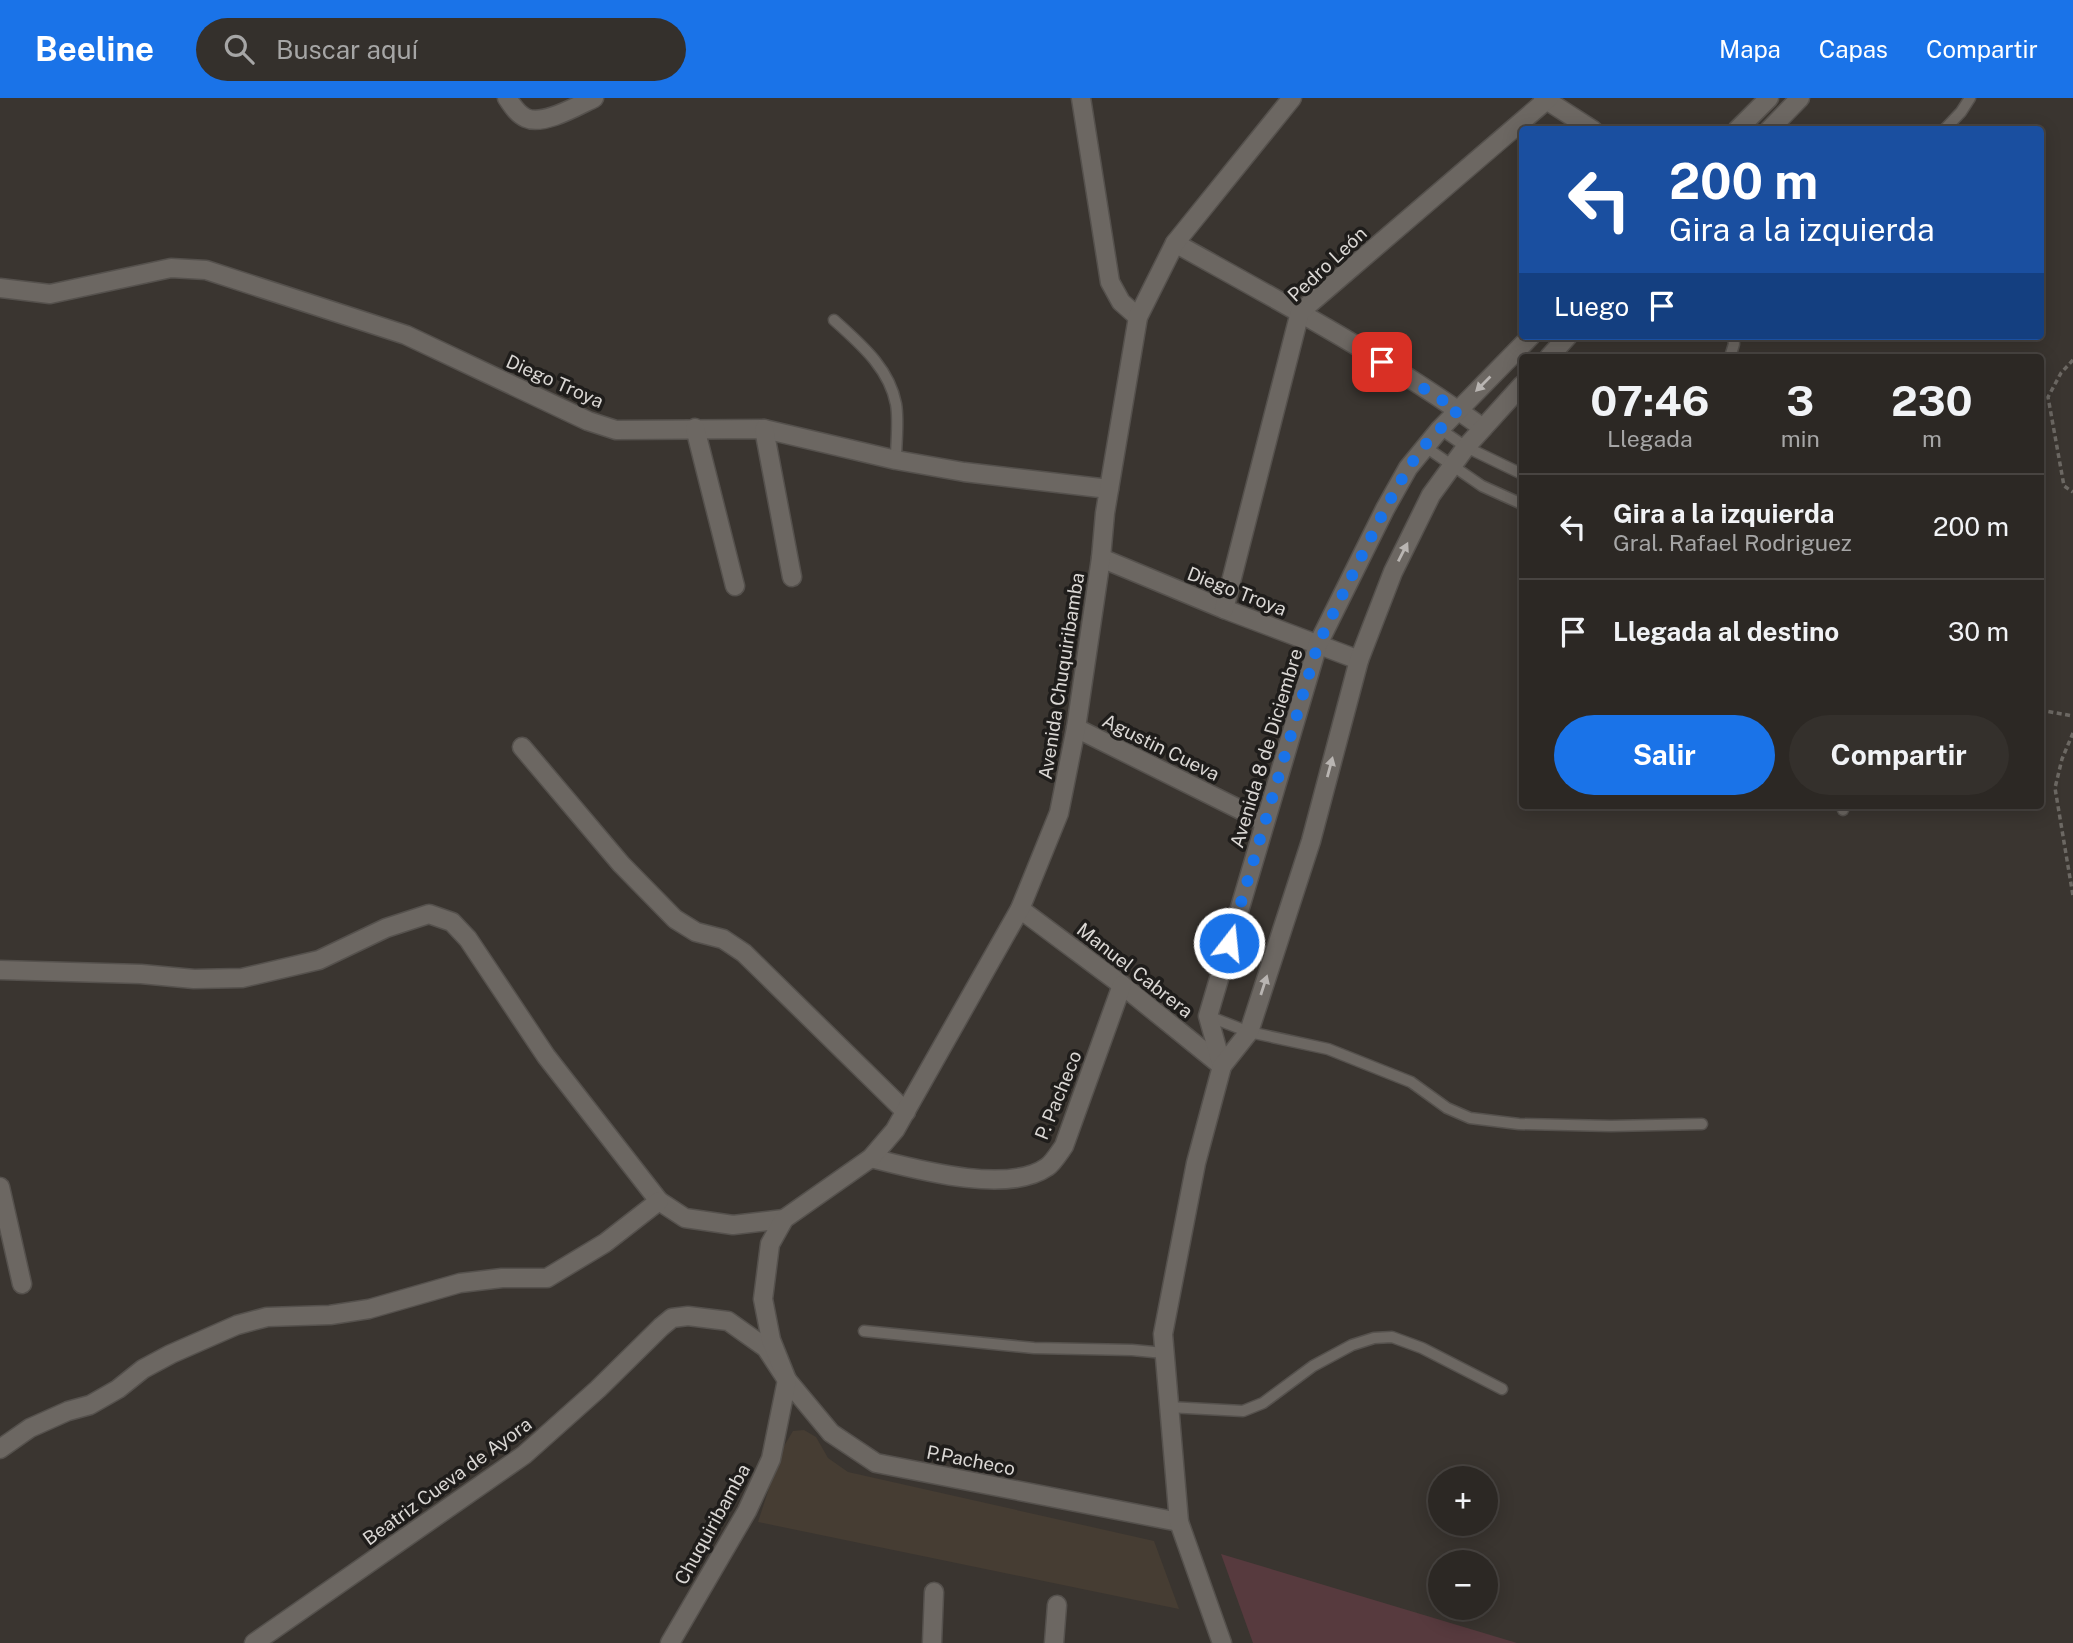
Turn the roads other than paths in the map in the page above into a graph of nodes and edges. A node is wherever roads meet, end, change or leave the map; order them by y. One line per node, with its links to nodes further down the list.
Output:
1 (507, 98): 2 (street)
2 (594, 98)
3 (1081, 98): 16 (street)
4 (1292, 98): 13 (street, Avenida Chuquiribamba)
5 (1769, 98): 10 (street)
6 (1800, 98): 11 (street)
7 (1970, 98): 12 (lane)
8 (1546, 99): 9 (street); 15 (street, Pedro León)
9 (1587, 126)
10 (1741, 126)
11 (1773, 126)
12 (1948, 126)
13 (1175, 243): 15 (street); 16 (street, Avenida Chuquiribamba)
14 (0, 288): 23 (street, Diego Troya)
15 (1300, 312): 22 (street); 37 (street, Pedro León)
16 (1138, 317): 32 (street, Avenida Chuquiribamba)
17 (834, 320): 29 (lane)
18 (1527, 340): 22 (street, Avenida 8 de Diciembre, one-way to 22)
19 (1564, 340): 20 (street)
20 (1552, 354)
21 (1519, 388): 24 (street)
22 (1458, 410): 24 (street); 26 (street, Avenida 8 de Diciembre)
23 (695, 428): 25 (street, Diego Troya); 36 (street)
24 (1483, 428): 28 (street)
25 (764, 429): 29 (street, Diego Troya); 35 (street)
26 (1440, 429): 27 (street, Avenida 8 de Diciembre); 28 (lane)
27 (1424, 446): 30 (lane); 38 (street, Avenida 8 de Diciembre)
28 (1466, 447): 30 (street); 31 (lane)
29 (896, 460): 32 (street, Diego Troya)
30 (1452, 466): 33 (lane); 39 (street, one-way to 30)
31 (1519, 473)
32 (1109, 489): 34 (street, Avenida Chuquiribamba)
33 (1519, 502)
34 (1101, 558): 37 (street, Diego Troya); 40 (street, Avenida Chuquiribamba)
35 (792, 577)
36 (735, 586)
37 (1224, 610): 38 (street, Diego Troya)
38 (1318, 644): 39 (street, Diego Troya); 42 (street, Avenida 8 de Diciembre)
39 (1359, 660): 47 (street, one-way to 39)
40 (1076, 729): 42 (street, Agustin Cueva); 43 (street, Avenida Chuquiribamba)
41 (522, 747): 49 (street)
42 (1265, 822): 46 (street, Avenida 8 de Diciembre)
43 (1020, 909): 45 (street, Manuel Cabrera); 49 (street, Avenida Chuquiribamba)
44 (0, 970): 53 (street)
45 (1122, 985): 48 (street, Manuel Cabrera); 51 (street, P. Pacheco)
46 (1208, 1016): 47 (lane); 48 (street)
47 (1249, 1032): 48 (street); 50 (lane)
48 (1222, 1066): 57 (street)
49 (906, 1112): 51 (street, Avenida Chuquiribamba)
50 (1702, 1125)
51 (871, 1158): 54 (street, Avenida Chuquiribamba)
52 (0, 1187): 55 (street)
53 (659, 1201): 54 (street); 61 (street)
54 (784, 1219): 58 (street)
55 (22, 1284)
56 (864, 1331): 57 (lane)
57 (1164, 1353): 60 (street)
58 (787, 1380): 62 (street, P.Pacheco); 65 (street, Beatriz Cueva de Ayora); 66 (street, Chuquiribamba)
59 (1502, 1389): 60 (lane)
60 (1168, 1407): 62 (street)
61 (0, 1449)
62 (1179, 1522): 69 (street)
63 (934, 1592): 67 (street)
64 (1057, 1605): 68 (street)
65 (254, 1643)
66 (670, 1643)
67 (932, 1643)
68 (1054, 1643)
69 (1222, 1643)

